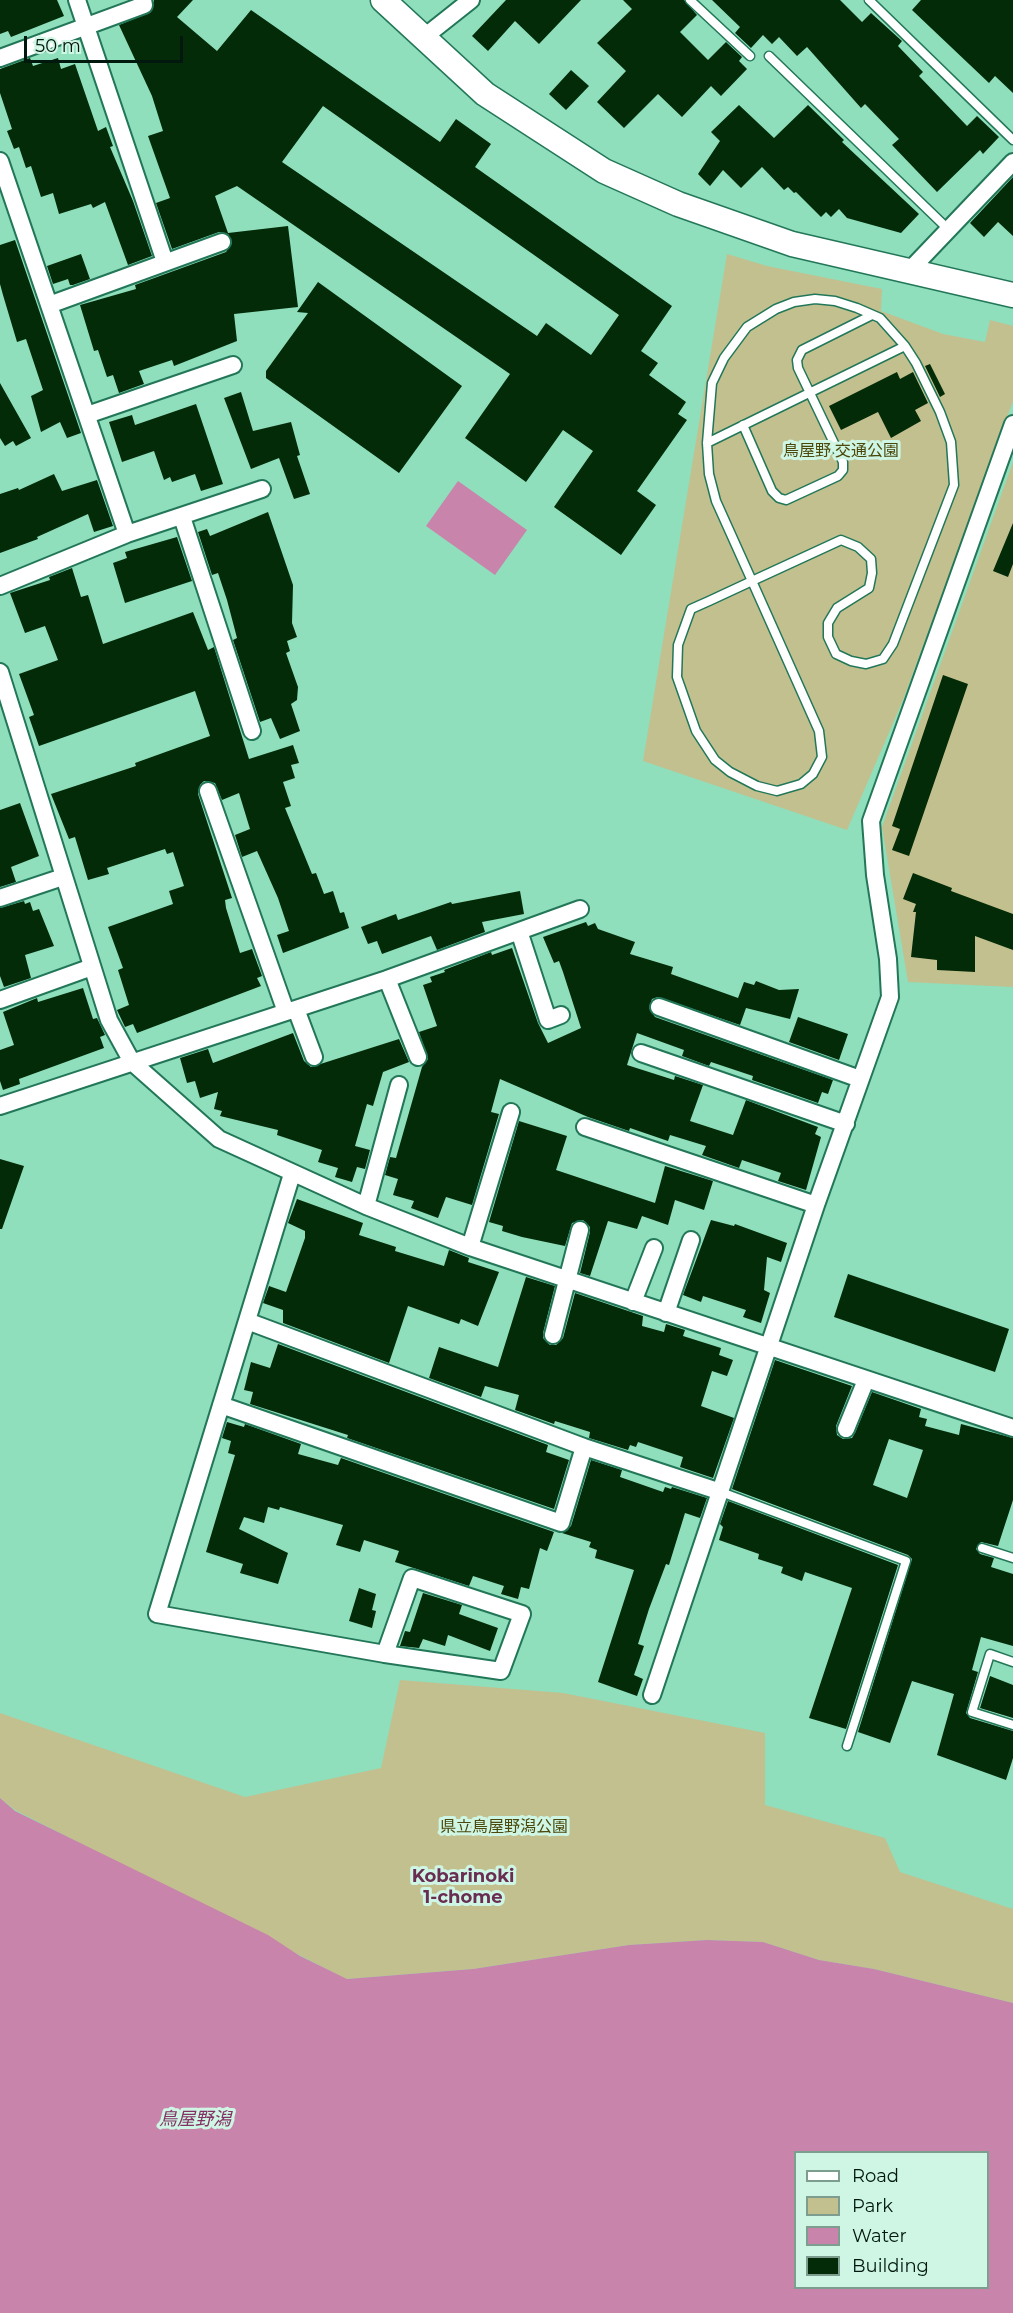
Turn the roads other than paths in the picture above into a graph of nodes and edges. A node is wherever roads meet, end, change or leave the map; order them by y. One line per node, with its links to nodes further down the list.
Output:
1 (77, 0): 7 (street)
2 (143, 0): 7 (street)
3 (383, 0): 8 (street)
4 (471, 0): 8 (street)
5 (690, 0): 9 (lane)
6 (869, 0): 12 (lane)
7 (86, 25): 11 (street); 17 (street)
8 (423, 38): 18 (street)
9 (750, 56)
10 (769, 56): 15 (lane)
11 (0, 58)
12 (1013, 140)
13 (0, 161): 20 (street)
14 (1013, 162): 15 (street)
15 (949, 230): 18 (street)
16 (222, 242): 17 (street)
17 (165, 262): 20 (street)
18 (909, 271): 19 (street)
19 (1013, 295)
20 (49, 305): 25 (street)
21 (872, 315): 22 (lane); 24 (lane); 28 (lane)
22 (905, 346): 24 (lane); 32 (lane)
23 (233, 365): 25 (street)
24 (809, 392): 27 (lane); 27 (lane)
25 (87, 415): 31 (street)
26 (1013, 424): 51 (street)
27 (743, 425): 28 (lane)
28 (707, 443): 32 (lane)
29 (262, 489): 30 (street)
30 (182, 517): 31 (street); 35 (street)
31 (128, 534): 33 (street)
32 (752, 581): 32 (lane)
33 (0, 586)
34 (0, 672): 37 (street)
35 (252, 731)
36 (208, 791): 45 (street)
37 (63, 877): 38 (street); 41 (street)
38 (0, 898)
39 (580, 909): 40 (street)
40 (519, 931): 42 (street); 46 (street)
41 (92, 967): 43 (street); 50 (street)
42 (387, 979): 45 (street); 49 (street)
43 (0, 1000)
44 (659, 1007): 51 (street)
45 (291, 1010): 48 (street); 50 (street)
46 (561, 1015)
47 (641, 1053): 55 (street)
48 (314, 1057)
49 (417, 1057)
50 (132, 1062): 53 (street); 57 (street)
51 (860, 1079): 55 (street)
52 (399, 1085): 59 (street)
53 (0, 1106)
54 (511, 1112): 62 (street)
55 (846, 1124): 58 (street)
56 (585, 1127): 58 (street)
57 (292, 1174): 59 (street); 67 (street)
58 (816, 1205): 69 (street)
59 (366, 1206): 62 (street)
60 (580, 1230): 64 (street)
61 (691, 1240): 66 (street)
62 (470, 1246): 64 (street)
63 (654, 1248): 65 (street)
64 (567, 1279): 65 (street); 68 (street)
65 (633, 1302): 66 (street)
66 (666, 1313): 69 (street)
67 (247, 1321): 71 (street); 74 (street)
68 (553, 1335)
69 (770, 1348): 70 (street); 75 (street)
70 (866, 1380): 72 (street); 73 (street)
71 (221, 1405): 74 (street); 78 (street)
72 (1013, 1428)
73 (846, 1429)
74 (584, 1447): 75 (street)
75 (721, 1492): 80 (street); 82 (lane)
76 (982, 1548): 77 (lane)
77 (1013, 1558)
78 (385, 1654): 78 (street)
79 (1013, 1662): 81 (lane)
80 (652, 1695)
81 (1013, 1725)
82 (847, 1746)

